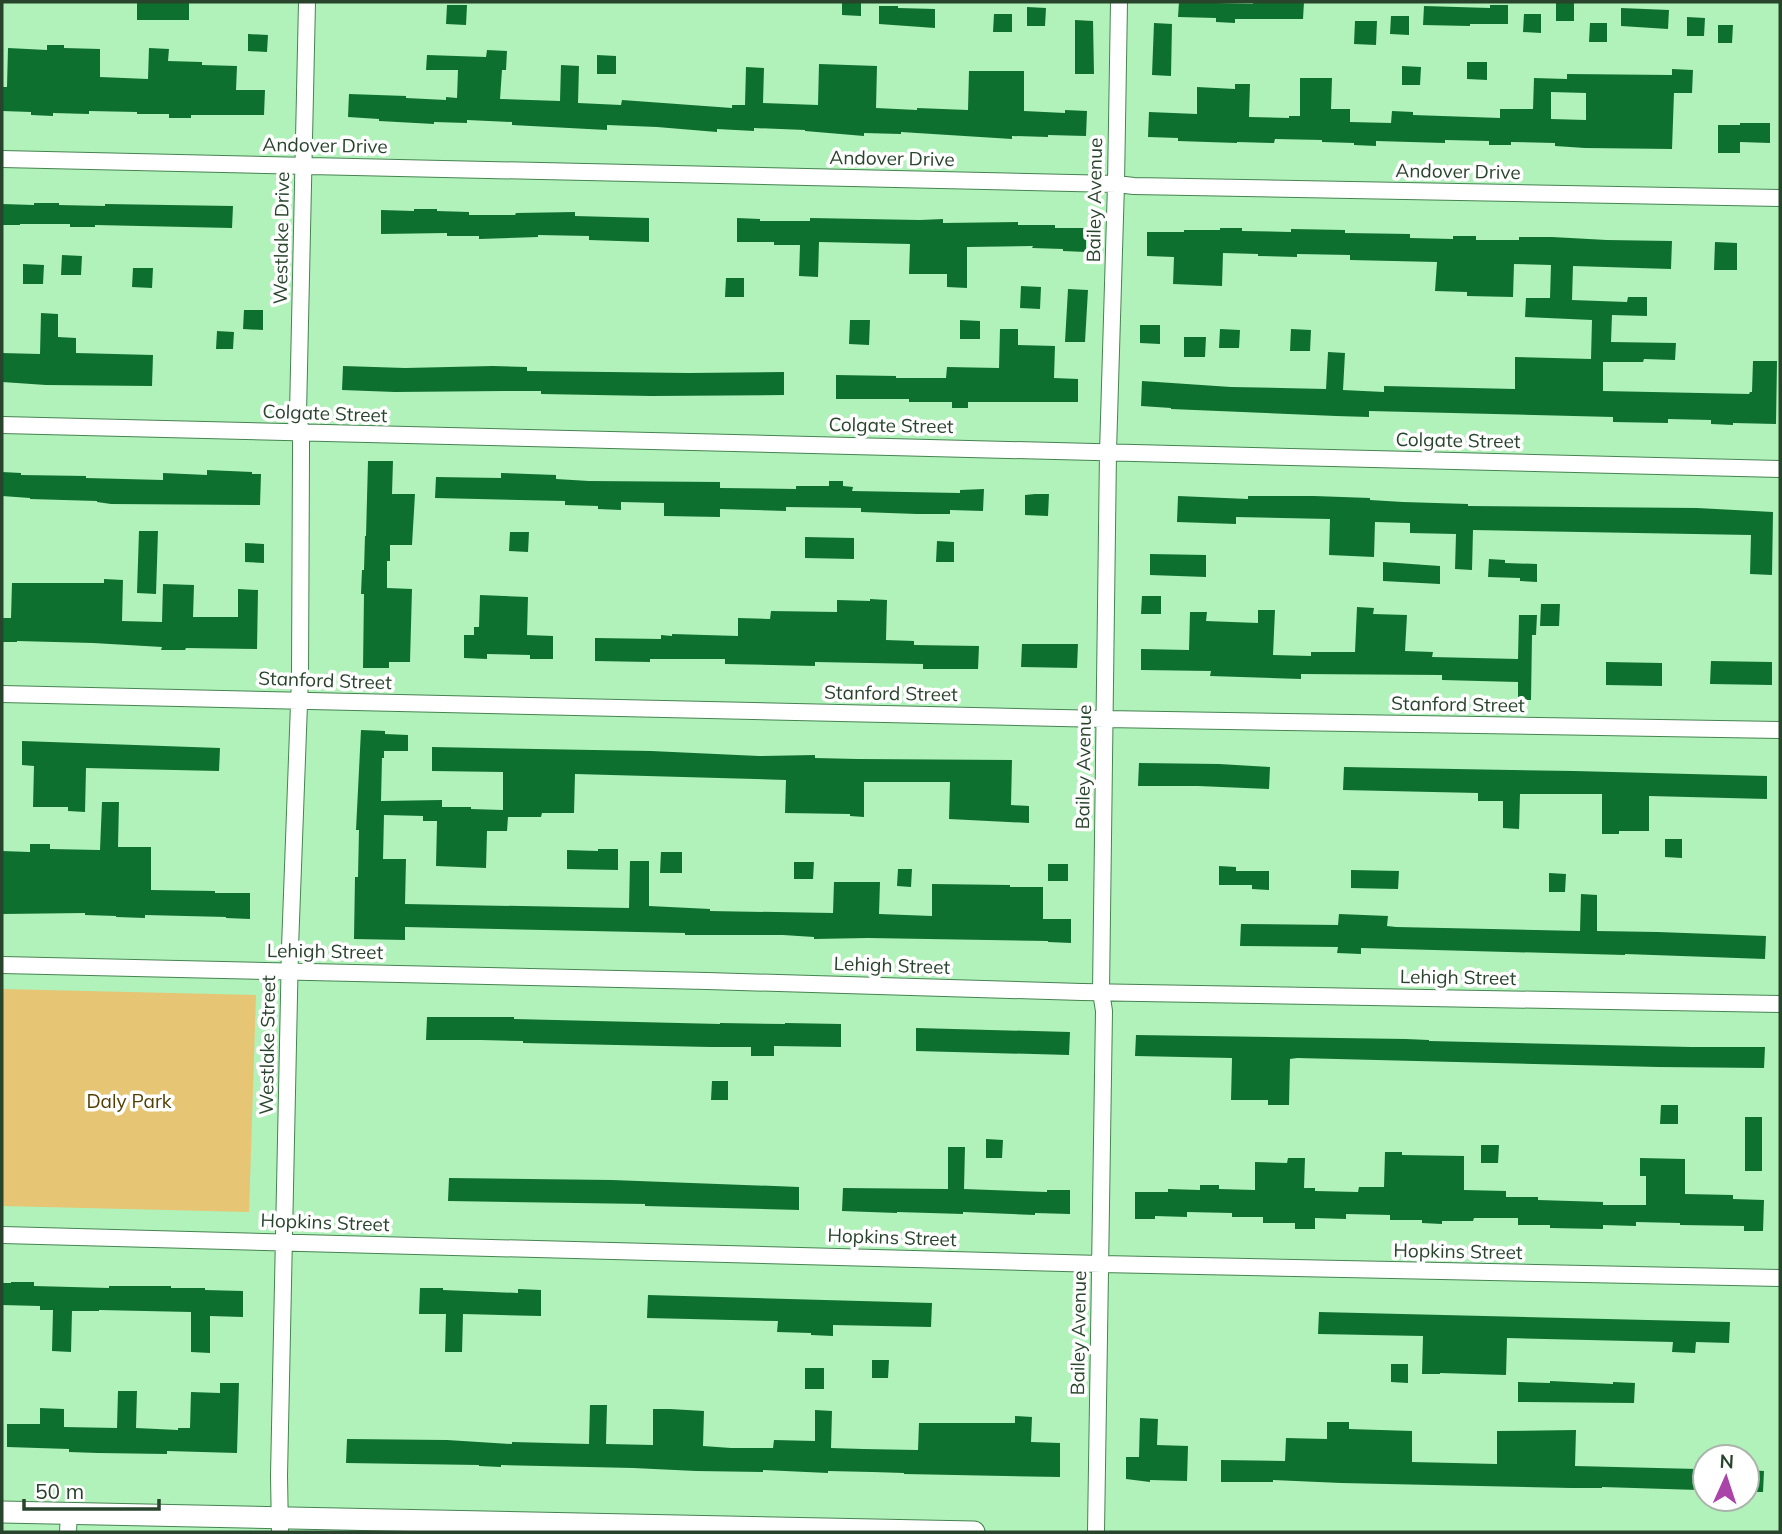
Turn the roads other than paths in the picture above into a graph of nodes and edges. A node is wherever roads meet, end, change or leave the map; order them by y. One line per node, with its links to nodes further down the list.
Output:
1 (307, 2): 4 (street, Westlake Drive)
2 (1119, 2): 5 (street, Bailey Avenue)
3 (2, 159): 4 (street, Andover Drive)
4 (304, 165): 5 (street, Andover Drive); 8 (street, Westlake Drive)
5 (1116, 184): 6 (street, Andover Drive); 9 (street, Bailey Avenue)
6 (1780, 198)
7 (2, 425): 8 (street, Colgate Street)
8 (301, 433): 9 (street, Colgate Street); 12 (street, Westlake Street)
9 (1108, 452): 10 (street, Colgate Street); 13 (street, Bailey Avenue)
10 (1780, 469)
11 (2, 694): 12 (street, Stanford Street)
12 (299, 701): 13 (street, Stanford Street); 16 (street, Westlake Street)
13 (1105, 719): 14 (street, Stanford Street); 17 (street, Bailey Avenue)
14 (1780, 730)
15 (2, 965): 16 (street, Lehigh Street)
16 (289, 971): 17 (street, Lehigh Street); 20 (street, Westlake Street)
17 (1101, 992): 18 (street, Lehigh Street); 21 (street, Bailey Avenue)
18 (1780, 1004)
19 (2, 1235): 20 (street, Hopkins Street)
20 (284, 1242): 21 (street, Hopkins Street); 25 (street, Westlake Street)
21 (1101, 1264): 22 (street, Hopkins Street); 27 (street, Bailey Avenue)
22 (1780, 1278)
23 (2, 1511): 24 (street)
24 (69, 1523): 25 (street)
25 (279, 1525): 26 (street)
26 (974, 1532)
27 (1096, 1532)

